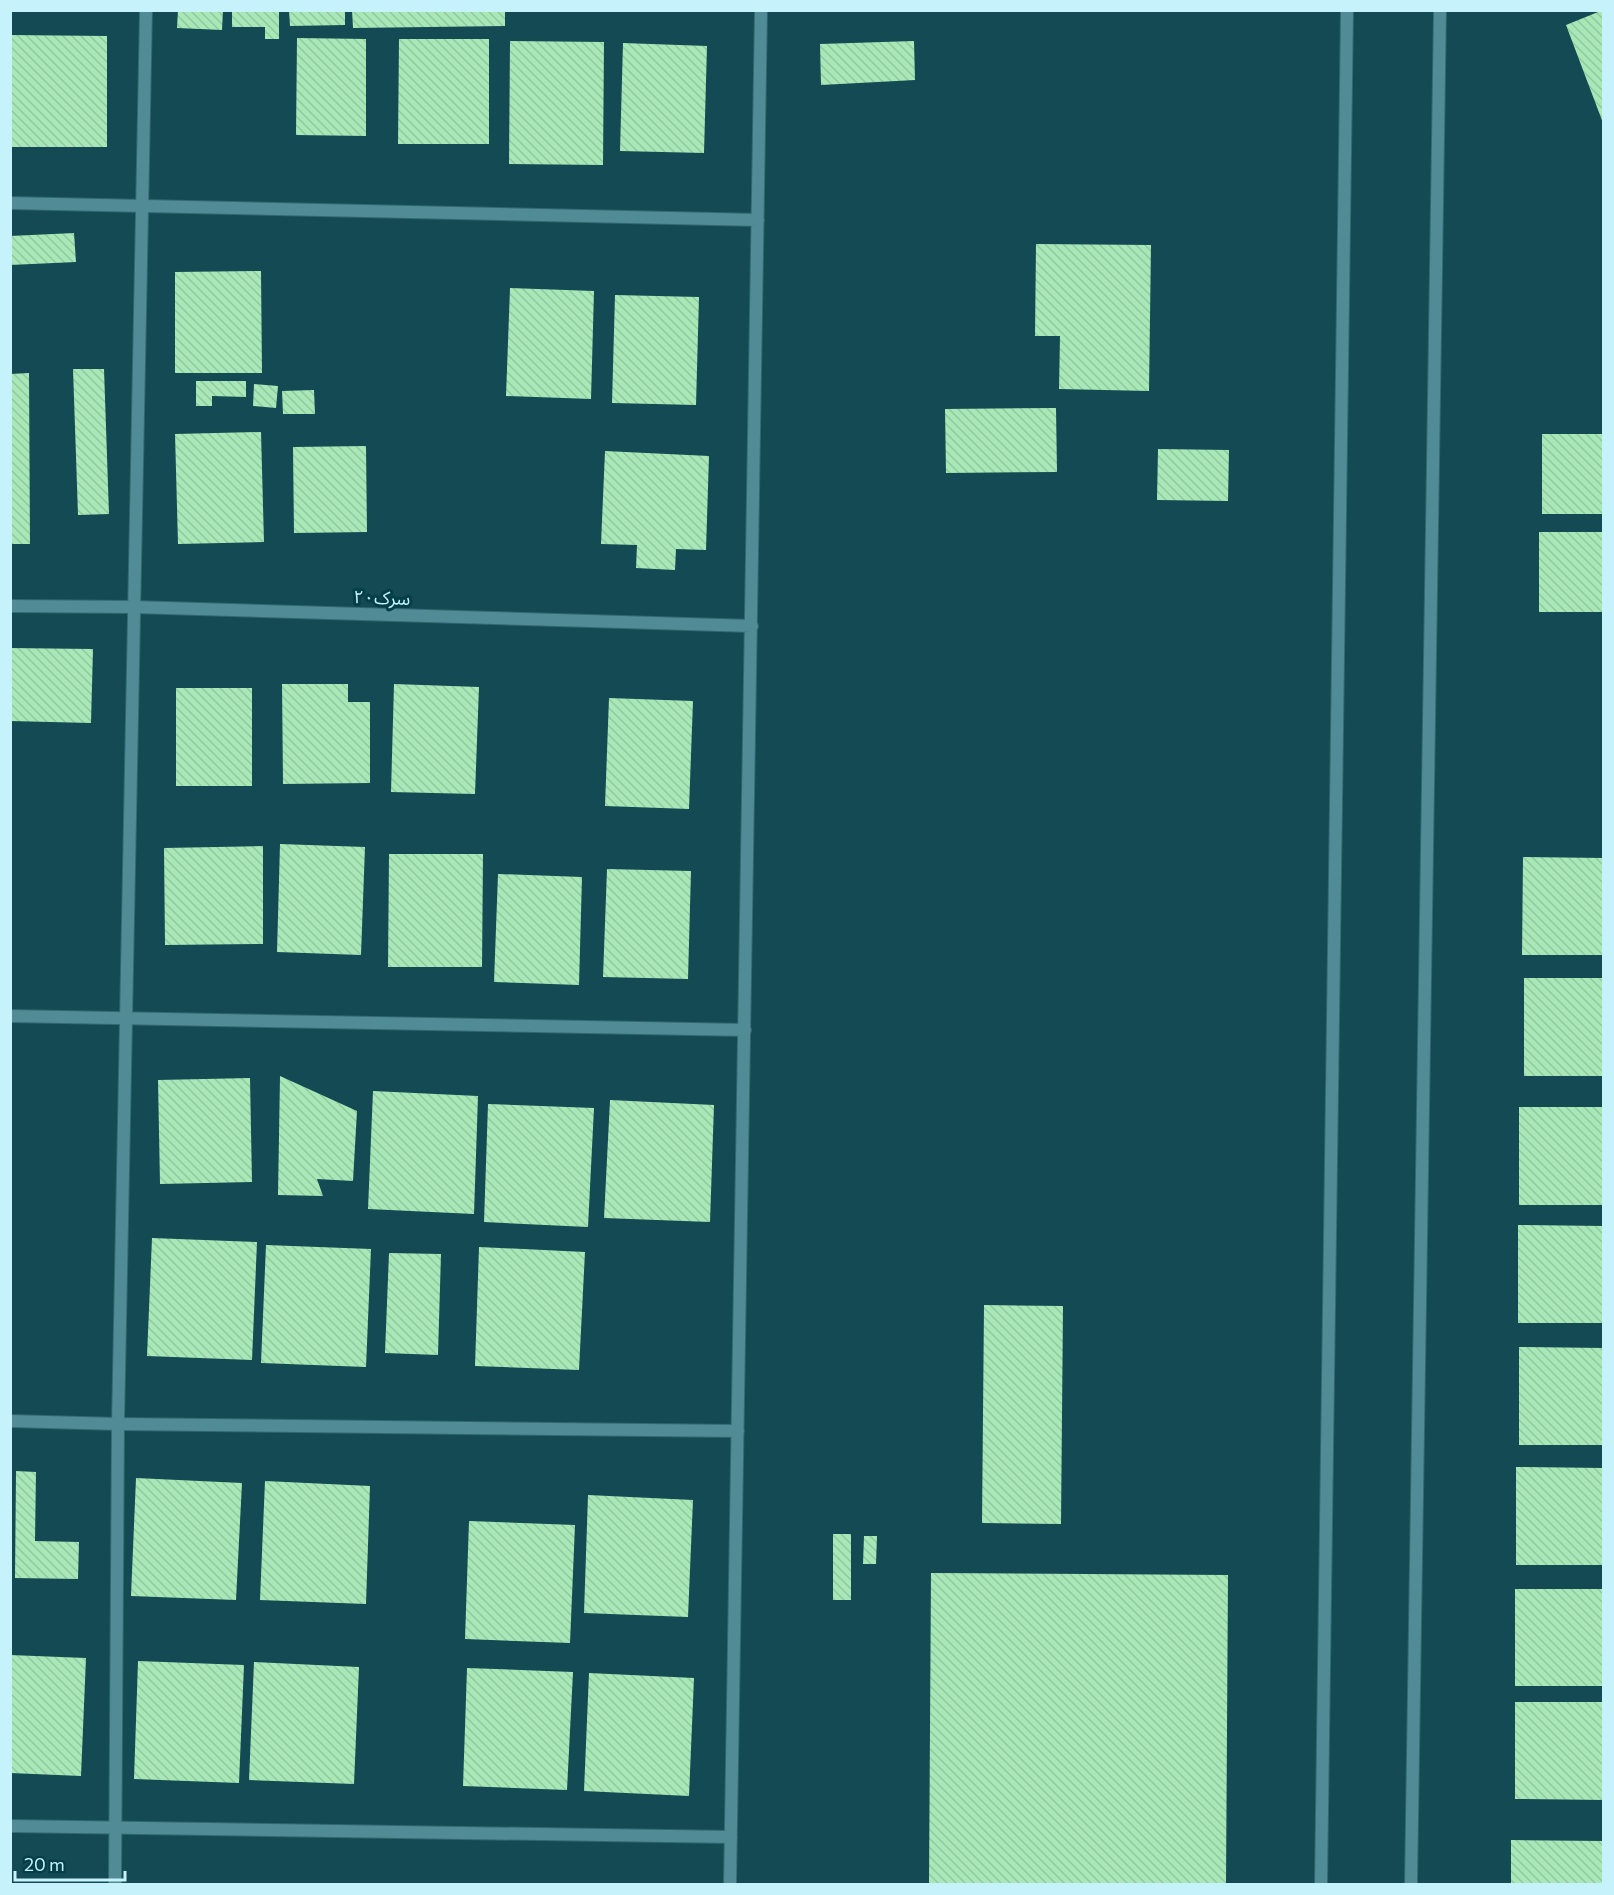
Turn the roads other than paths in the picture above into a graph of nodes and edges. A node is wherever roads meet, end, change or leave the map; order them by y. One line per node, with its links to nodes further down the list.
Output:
1 (146, 10): 6 (street)
2 (761, 10): 7 (street)
3 (1347, 10): 22 (street)
4 (1440, 10): 23 (street)
5 (10, 203): 6 (street)
6 (142, 206): 7 (street); 9 (street)
7 (758, 220): 10 (street)
8 (10, 606): 9 (street, سرک۲۰)
9 (134, 607): 10 (street, سرک۲۰); 12 (street)
10 (752, 626): 13 (street)
11 (10, 1016): 12 (street)
12 (126, 1018): 13 (street); 15 (street)
13 (745, 1030): 16 (street)
14 (10, 1420): 15 (street)
15 (118, 1424): 16 (street); 18 (street)
16 (738, 1431): 19 (street)
17 (10, 1826): 18 (street)
18 (116, 1827): 19 (street); 20 (street)
19 (731, 1837): 21 (street)
20 (115, 1884)
21 (730, 1884)
22 (1321, 1884)
23 (1410, 1884)

